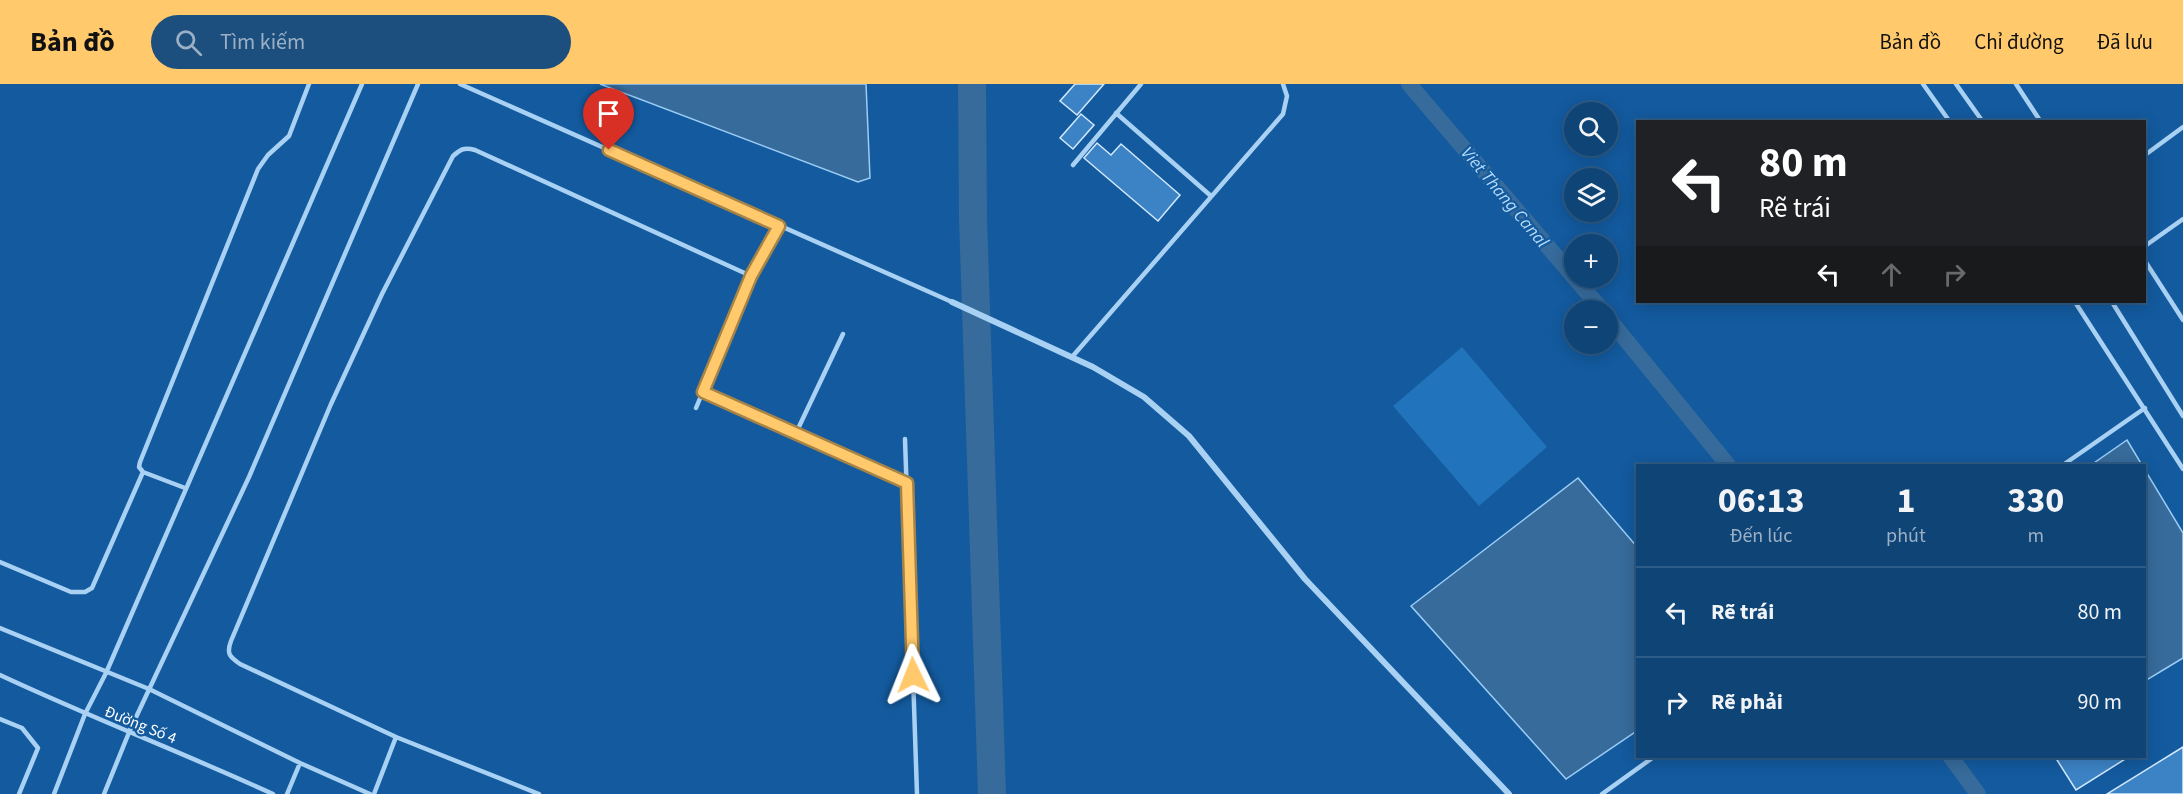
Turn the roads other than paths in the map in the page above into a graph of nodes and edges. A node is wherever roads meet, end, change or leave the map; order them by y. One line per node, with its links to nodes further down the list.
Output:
1 (309, 84): 37 (lane)
2 (362, 84): 39 (lane)
3 (418, 84): 44 (lane)
4 (460, 84): 19 (lane)
5 (1141, 84): 10 (lane)
6 (1283, 84): 17 (lane)
7 (1923, 84): 11 (lane)
8 (1956, 84): 12 (lane)
9 (2016, 84): 13 (lane)
10 (1116, 113): 16 (lane); 17 (lane)
11 (1949, 120)
12 (1982, 120)
13 (2040, 120)
14 (2183, 127): 15 (lane)
15 (2146, 154)
16 (1073, 165)
17 (1211, 196): 28 (lane)
18 (2183, 219): 20 (lane)
19 (779, 226): 22 (lane); 23 (lane)
20 (2146, 245)
21 (2146, 263): 26 (lane)
22 (751, 276): 29 (lane); 48 (lane)
23 (952, 302): 28 (street)
24 (2076, 303): 31 (lane)
25 (2113, 303): 32 (lane)
26 (2183, 320)
27 (843, 334): 33 (lane)
28 (1072, 357): 59 (street)
29 (703, 392): 30 (lane); 33 (lane)
30 (696, 408)
31 (2145, 408): 35 (lane); 36 (lane)
32 (2183, 416)
33 (796, 433): 38 (lane)
34 (905, 439): 38 (lane)
35 (2064, 464)
36 (2183, 469)
37 (143, 472): 39 (lane); 40 (lane)
38 (907, 483): 58 (lane)
39 (185, 488): 42 (lane)
40 (0, 562)
41 (0, 628): 42 (lane)
42 (106, 673): 44 (lane); 45 (lane)
43 (0, 675): 45 (lane, Đường Số 4)
44 (149, 688): 47 (lane); 50 (lane)
45 (85, 714): 47 (lane, Đường Số 4); 52 (lane)
46 (0, 719): 51 (lane)
47 (130, 730): 53 (lane); 54 (lane, Đường Số 4)
48 (396, 737): 56 (lane); 57 (lane)
49 (1651, 758): 60 (lane)
50 (300, 763): 55 (lane); 56 (lane)
51 (18, 794)
52 (54, 794)
53 (104, 794)
54 (273, 794)
55 (288, 794)
56 (372, 794)
57 (539, 794)
58 (917, 794)
59 (1509, 794)
60 (1602, 794)

